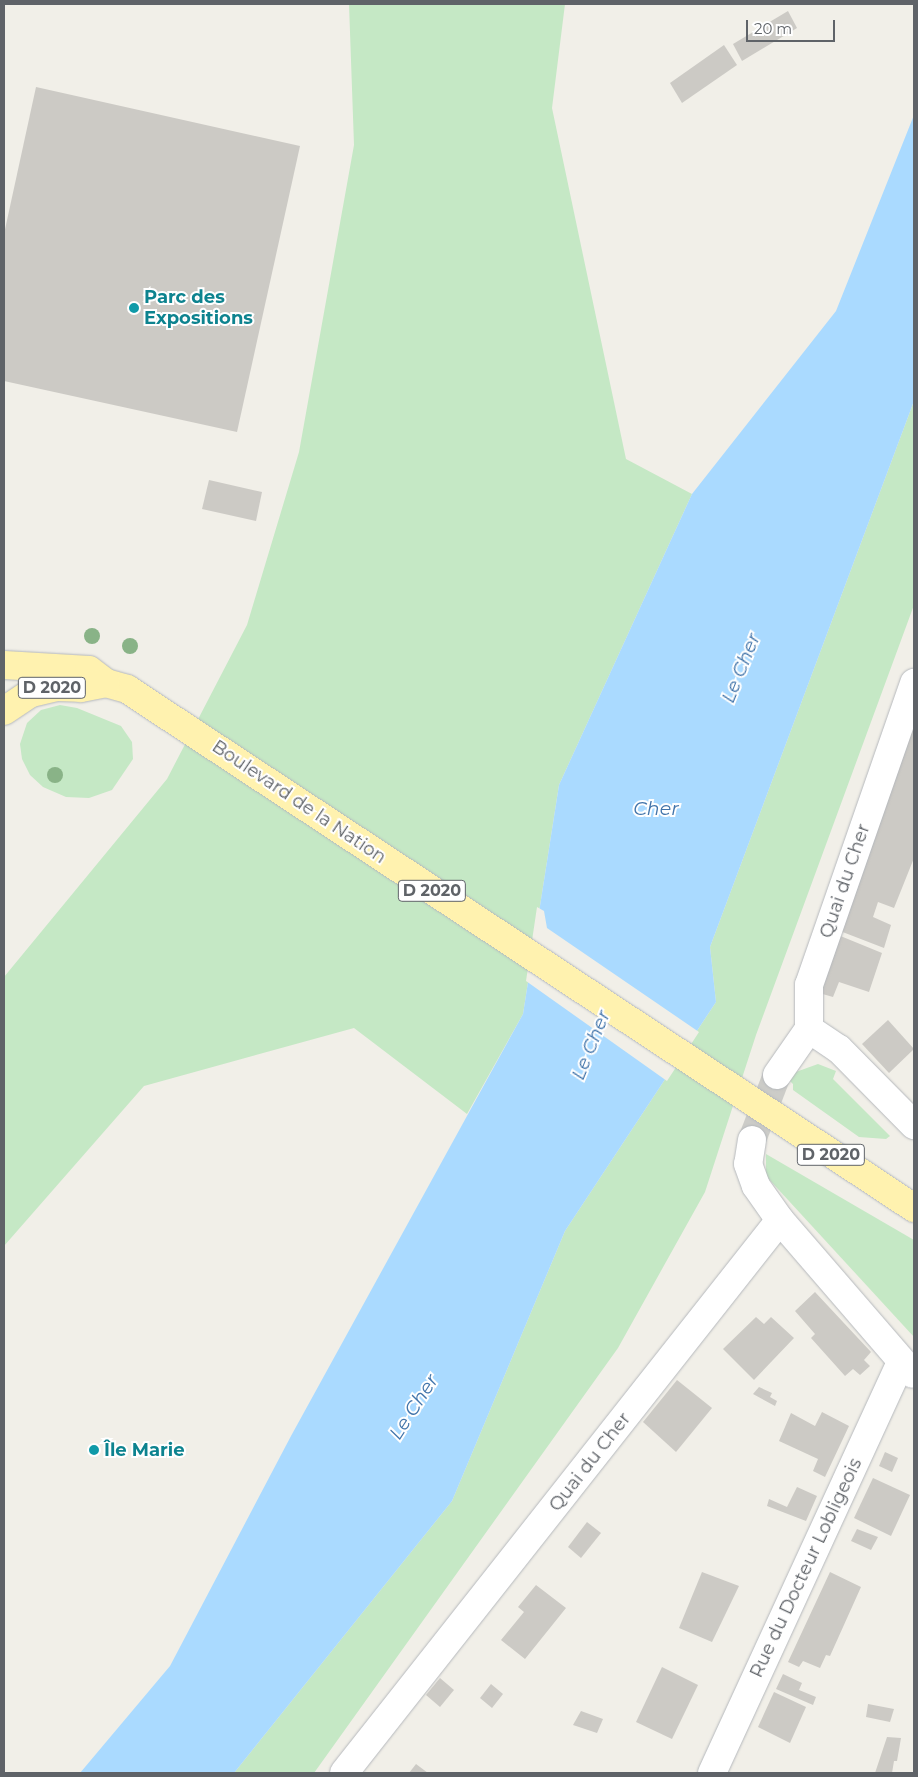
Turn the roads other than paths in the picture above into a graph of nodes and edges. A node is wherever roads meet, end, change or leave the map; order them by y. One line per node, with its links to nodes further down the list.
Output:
1 (4, 665): 3 (main road, D 2020)
2 (914, 683): 5 (street, Quai du Cher)
3 (110, 684): 4 (main road, D 2020); 9 (main road, Boulevard de la Nation / D 2020)
4 (4, 711)
5 (809, 1029): 6 (street); 7 (street)
6 (777, 1075)
7 (914, 1125)
8 (752, 1140): 10 (street)
9 (914, 1208)
10 (780, 1220): 11 (street); 12 (street, Quai du Cher)
11 (908, 1369): 13 (street, Rue du Docteur Lobligeois)
12 (344, 1773)
13 (712, 1773)

